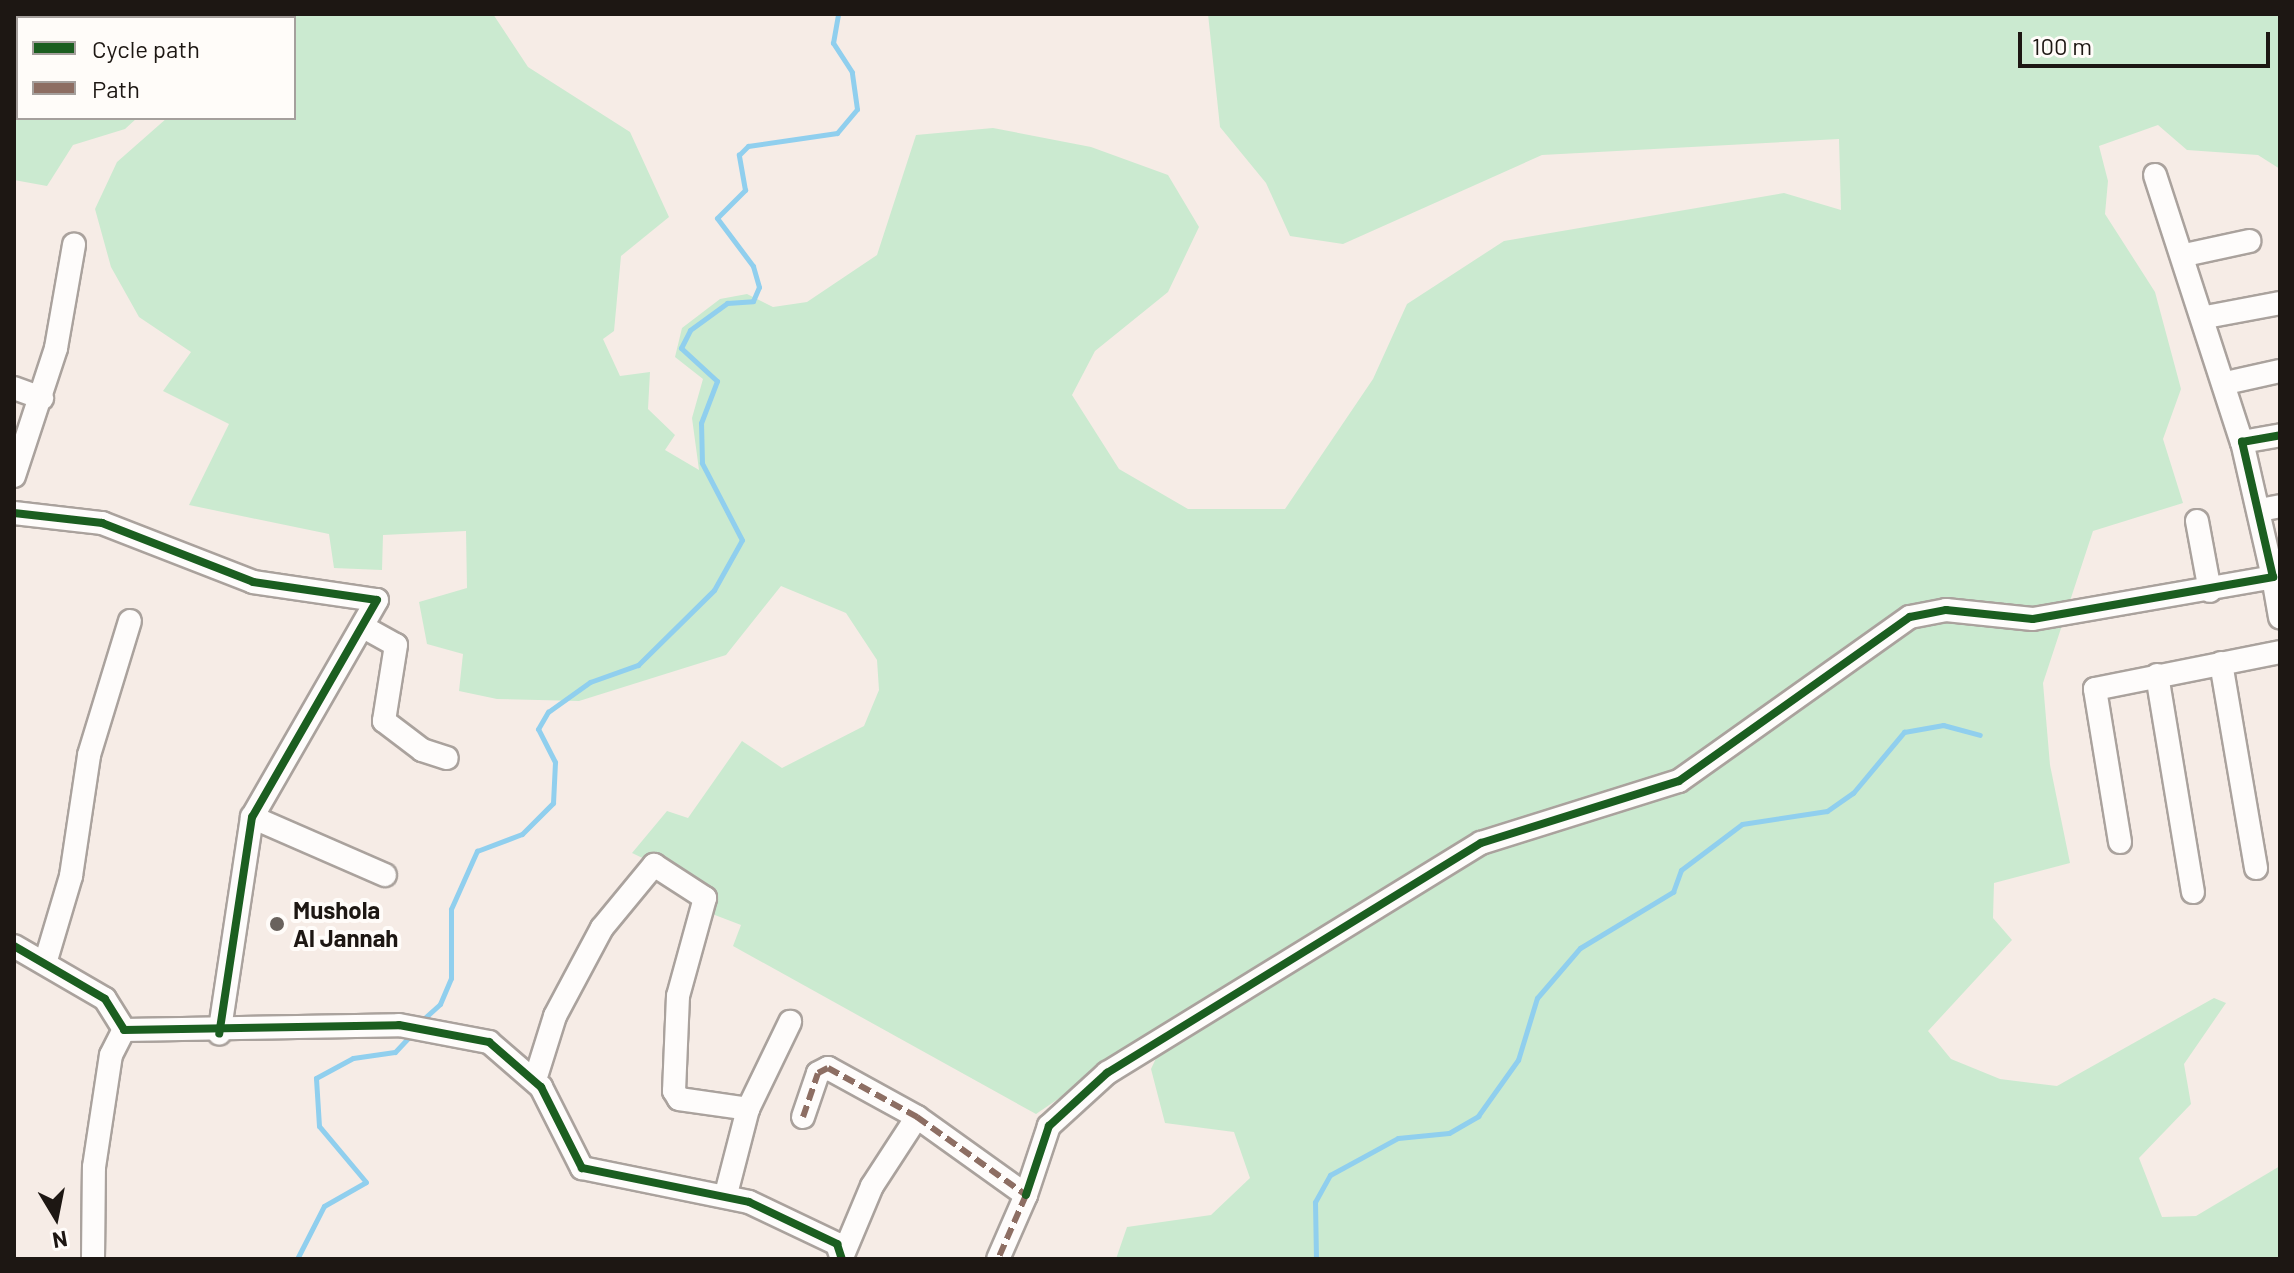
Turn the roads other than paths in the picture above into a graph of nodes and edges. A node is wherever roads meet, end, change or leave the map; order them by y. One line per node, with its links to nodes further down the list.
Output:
1 (2155, 175): 4 (street)
2 (2250, 241): 4 (street)
3 (74, 245): 10 (street)
4 (2185, 255): 6 (street)
5 (2280, 303): 6 (street)
6 (2206, 317): 8 (street)
7 (2280, 371): 8 (street)
8 (2226, 383): 12 (street)
9 (14, 388): 10 (street)
10 (42, 398): 13 (street)
11 (2280, 435): 12 (street)
12 (2242, 442): 14 (street)
13 (14, 476)
14 (2270, 508): 17 (street)
15 (14, 513): 21 (street)
16 (2197, 521): 18 (street)
17 (2273, 577): 18 (street); 19 (street)
18 (2210, 591): 41 (street)
19 (2280, 617)
20 (130, 621): 32 (street)
21 (367, 629): 25 (street); 26 (street)
22 (2280, 652): 23 (street)
23 (2221, 663): 24 (street); 28 (street)
24 (2157, 675): 27 (street); 30 (street)
25 (447, 758)
26 (252, 817): 29 (street); 35 (street)
27 (2120, 842)
28 (2256, 868)
29 (385, 875)
30 (2193, 892)
31 (14, 946): 32 (street)
32 (46, 960): 34 (street)
33 (790, 1022): 37 (street)
34 (124, 1030): 35 (street); 43 (street)
35 (219, 1034): 36 (street)
36 (535, 1080): 37 (street); 40 (street)
37 (748, 1109): 40 (street)
38 (803, 1117): 39 (street)
39 (917, 1117): 41 (street); 42 (street)
40 (726, 1194): 42 (street)
41 (1026, 1195): 44 (street)
42 (842, 1257)
43 (93, 1259)
44 (998, 1259)

